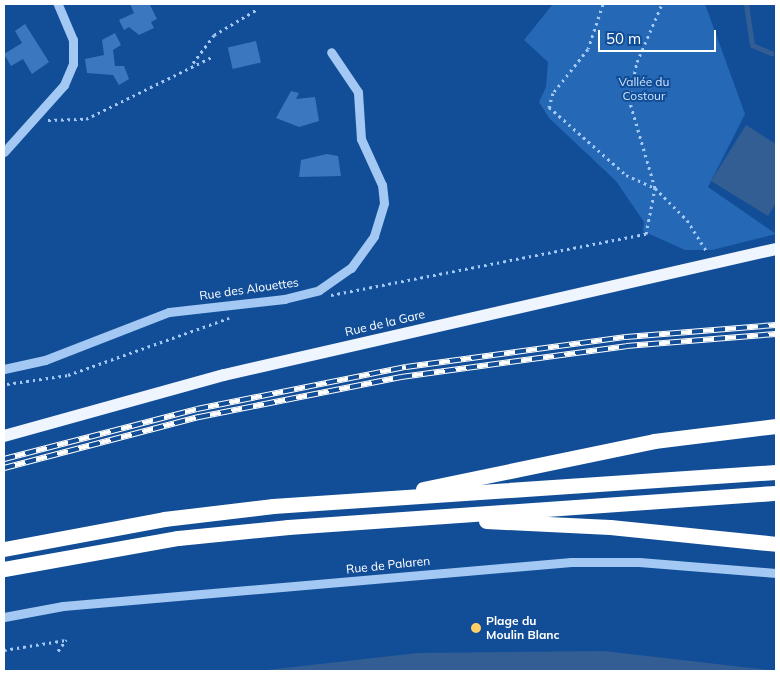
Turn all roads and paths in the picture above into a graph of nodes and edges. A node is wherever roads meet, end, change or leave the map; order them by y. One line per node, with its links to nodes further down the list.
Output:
1 (58, 4): 8 (street)
2 (603, 4): 10 (path)
3 (662, 4): 10 (path)
4 (256, 10): 7 (path)
5 (331, 52): 13 (street)
6 (212, 57): 7 (path)
7 (191, 65): 8 (path)
8 (35, 120): 9 (street)
9 (4, 152)
10 (655, 188): 12 (path); 13 (path)
11 (776, 249): 18 (main road, Rue de la Gare)
12 (711, 254)
13 (319, 290): 14 (street, Rue des Alouettes)
14 (240, 303): 15 (street, Rue des Alouettes); 16 (path)
15 (4, 369)
16 (7, 384)
17 (776, 426): 21 (highway)
18 (4, 436)
19 (776, 472): 21 (highway)
20 (776, 493): 22 (highway)
21 (382, 499): 24 (highway)
22 (410, 518): 23 (highway); 25 (highway)
23 (776, 544)
24 (4, 549)
25 (4, 569)
26 (776, 573): 27 (street, Rue de Palaren)
27 (4, 617)
28 (4, 650): 29 (path)
29 (58, 651)

